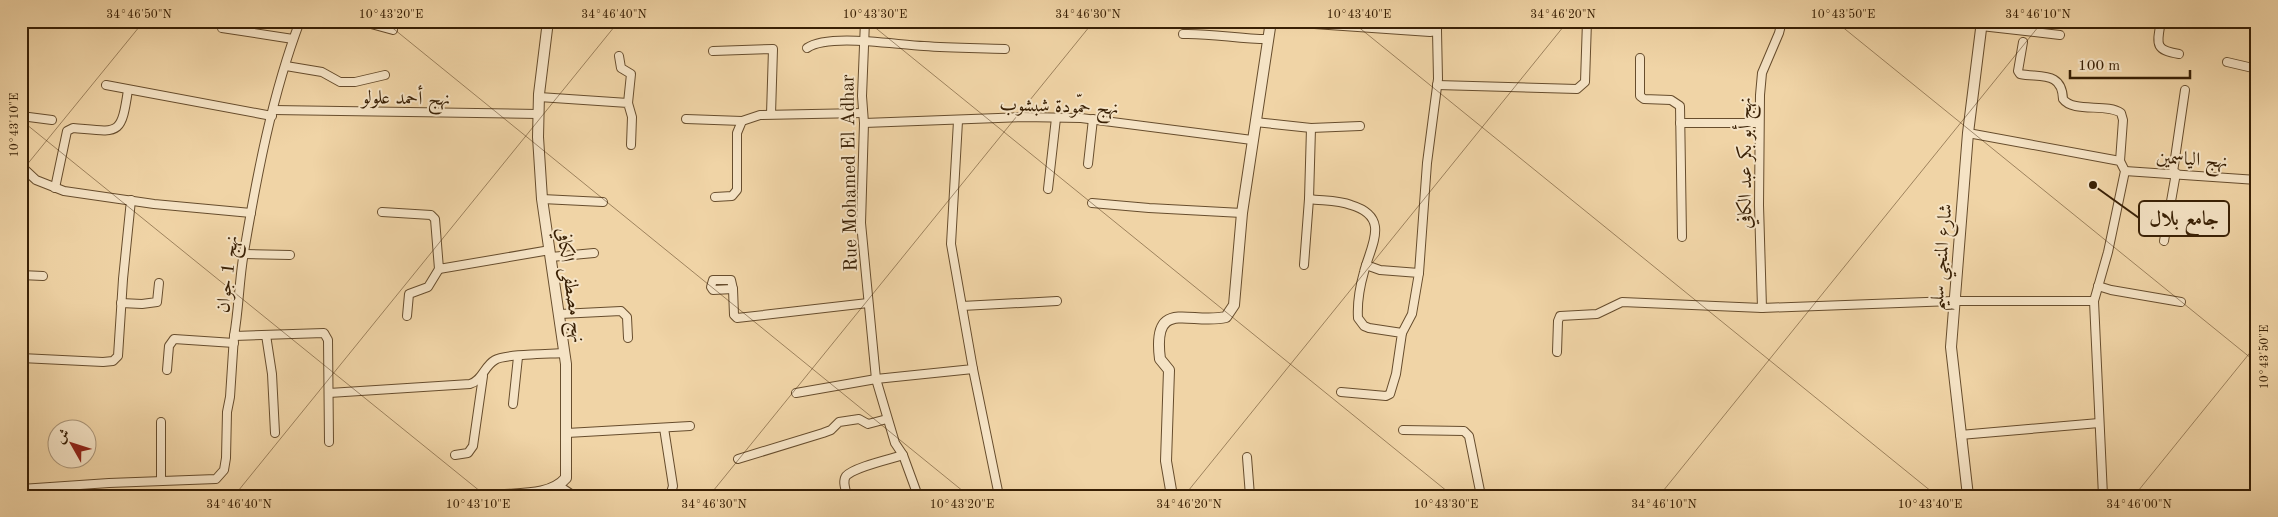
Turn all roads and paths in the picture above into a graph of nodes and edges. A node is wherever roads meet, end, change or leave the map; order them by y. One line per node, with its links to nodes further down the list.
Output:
1 (300, 21): 16 (street, نهج 1 جوان)
2 (360, 21): 12 (street)
3 (548, 21): 34 (street, نهج مصطفى الكافي)
4 (865, 21): 18 (street, Rue Mohamed El Adhar)
5 (1271, 21): 13 (street); 17 (street)
6 (1437, 21): 13 (street)
7 (1587, 21): 30 (street)
8 (1782, 21): 50 (street, نهج أبو بكر عبد الكافي)
9 (2161, 21): 23 (street)
10 (1982, 24): 15 (street); 53 (street, شارع المنجي سليم)
11 (222, 28): 16 (street)
12 (393, 30)
13 (1437, 31): 30 (street)
14 (1183, 34): 17 (street)
15 (2060, 35)
16 (293, 39): 27 (street, نهج 1 جوان)
17 (1267, 39): 47 (street)
18 (863, 41): 20 (street); 21 (street); 37 (street, Rue Mohamed El Adhar)
19 (2023, 42): 56 (street)
20 (807, 48)
21 (1005, 49)
22 (713, 51): 39 (street)
23 (2179, 54)
24 (620, 56): 35 (street)
25 (1640, 58): 49 (street)
26 (2227, 62): 28 (street)
27 (286, 66): 29 (street); 36 (street, نهج 1 جوان)
28 (2257, 69)
29 (384, 76)
30 (1437, 85): 82 (street)
31 (106, 86): 32 (street, نهج أحمد علولو)
32 (128, 90): 36 (street, نهج أحمد علولو); 62 (street)
33 (2185, 90): 60 (street)
34 (539, 97): 35 (street); 38 (street, نهج مصطفى الكافي)
35 (628, 103): 55 (street)
36 (273, 113): 38 (street, نهج أحمد علولو); 72 (street, نهج 1 جوان)
37 (862, 113): 39 (street); 48 (street, Rue Mohamed El Adhar)
38 (538, 114): 65 (street, نهج مصطفى الكافي)
39 (771, 114): 45 (street)
40 (21, 116): 44 (street)
41 (686, 118): 45 (street)
42 (1056, 118): 43 (street, نهج حمّودة شبشوب); 46 (street, نهج حمّودة شبشوب); 63 (street)
43 (1093, 119): 54 (street, نهج حمّودة شبشوب); 57 (street)
44 (52, 120)
45 (742, 121): 64 (street)
46 (958, 121): 48 (street, نهج حمّودة شبشوب); 96 (street)
47 (1255, 122): 52 (street); 54 (street)
48 (864, 123): 94 (street, Rue Mohamed El Adhar)
49 (1680, 123): 50 (street); 73 (street)
50 (1759, 123): 97 (street, نهج أبو بكر عبد الكافي)
51 (1360, 126): 52 (street)
52 (1311, 128): 66 (street)
53 (1968, 133): 56 (street); 90 (street, شارع المنجي سليم)
54 (1252, 140): 71 (street)
55 (631, 145)
56 (2120, 161): 59 (street)
57 (1088, 164)
58 (21, 166): 62 (street)
59 (2125, 170): 60 (street, نهج الياسمين); 87 (street)
60 (2174, 173): 61 (street, نهج الياسمين); 74 (street)
61 (2257, 180)
62 (55, 188): 67 (street)
63 (1048, 189)
64 (715, 197)
65 (542, 199): 68 (street); 75 (street, نهج مصطفى الكافي)
66 (1309, 199): 79 (street); 80 (street)
67 (132, 200): 72 (street); 93 (street)
68 (603, 202)
69 (1092, 203): 71 (street)
70 (382, 212): 81 (street)
71 (1242, 212): 140 (street)
72 (251, 213): 77 (street, نهج 1 جوان)
73 (1682, 237)
74 (2164, 241)
75 (550, 253): 76 (street); 81 (street); 98 (street, نهج مصطفى الكافي)
76 (594, 253)
77 (244, 254): 78 (street); 103 (street, نهج 1 جوان)
78 (290, 256)
79 (1304, 265)
80 (1366, 265): 82 (street); 100 (street)
81 (439, 270): 99 (street)
82 (1419, 273): 100 (street)
83 (21, 275): 84 (street)
84 (43, 276)
85 (2255, 276): 95 (street)
86 (159, 284): 93 (street)
87 (2098, 286): 91 (street); 92 (street)
88 (734, 289): 94 (street)
89 (1057, 300): 96 (street)
90 (1953, 301): 91 (street); 97 (street); 124 (street, شارع المنجي سليم)
91 (2094, 301): 118 (street)
92 (2181, 302)
93 (121, 303): 107 (street)
94 (868, 303): 111 (street, Rue Mohamed El Adhar)
95 (2257, 303)
96 (962, 306): 108 (street)
97 (1762, 308): 104 (street)
98 (560, 314): 102 (street); 105 (street, نهج مصطفى الكافي)
99 (407, 316)
100 (1402, 333): 112 (street)
101 (266, 335): 103 (street, نهج 1 جوان); 113 (street, نهج 1 جوان); 122 (street)
102 (628, 338)
103 (234, 340): 109 (street); 130 (street)
104 (1557, 352)
105 (564, 353): 106 (street); 123 (street, نهج مصطفى الكافي)
106 (518, 357): 110 (street); 115 (street)
107 (21, 358)
108 (973, 369): 111 (street); 139 (street)
109 (167, 370)
110 (483, 374): 113 (street); 126 (street)
111 (876, 379): 114 (street); 116 (street, Rue Mohamed El Adhar)
112 (1341, 392)
113 (329, 393): 125 (street, نهج 1 جوان)
114 (796, 393)
115 (513, 404)
116 (887, 419): 127 (street, Rue Mohamed El Adhar); 129 (street)
117 (161, 422): 130 (street)
118 (2099, 423): 124 (street); 144 (street)
119 (690, 426): 120 (street)
120 (664, 428): 123 (street); 136 (street)
121 (1403, 430): 142 (street)
122 (276, 432)
123 (566, 433): 131 (street, نهج مصطفى الكافي)
124 (1960, 435): 143 (street, شارع المنجي سليم)
125 (329, 442)
126 (455, 455)
127 (903, 455): 137 (street); 138 (street, Rue Mohamed El Adhar)
128 (1246, 457): 141 (street)
129 (738, 459)
130 (161, 481): 132 (street)
131 (559, 486): 133 (street); 135 (street)
132 (21, 489)
133 (505, 495): 134 (street)
134 (493, 496)
135 (574, 496)
136 (670, 496)
137 (847, 496)
138 (918, 496)
139 (999, 496)
140 (1172, 496)
141 (1250, 496)
142 (1481, 496)
143 (1968, 496)
144 (2102, 496)

